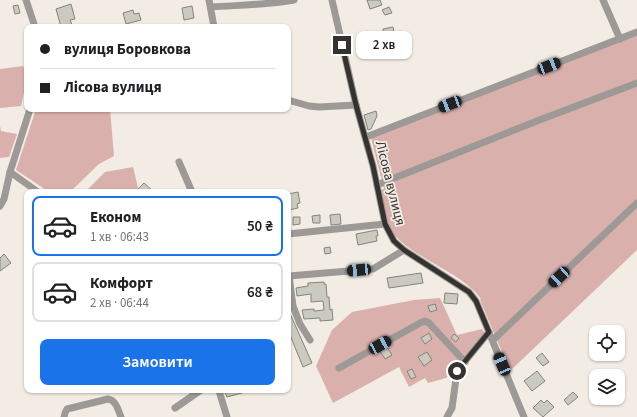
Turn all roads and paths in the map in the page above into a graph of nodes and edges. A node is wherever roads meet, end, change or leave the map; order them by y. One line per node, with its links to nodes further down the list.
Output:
1 (26, 0): 6 (street)
2 (294, 0): 5 (street)
3 (332, 0): 12 (street, Лісова вулиця)
4 (603, 0): 9 (street)
5 (210, 4): 7 (street)
6 (35, 24)
7 (213, 24)
8 (637, 32): 9 (street)
9 (620, 39): 14 (street)
10 (637, 83): 17 (street)
11 (291, 101): 12 (street)
12 (356, 105): 14 (street, Лісова вулиця)
13 (29, 112): 16 (street)
14 (366, 137): 17 (street, Лісова вулиця)
15 (179, 162): 19 (street)
16 (10, 172): 18 (street); 21 (street)
17 (377, 185): 22 (street, Лісова вулиця)
18 (34, 189)
19 (191, 189)
20 (637, 203): 29 (street)
21 (0, 206)
22 (385, 224): 23 (street); 24 (street, Лісова вулиця)
23 (291, 234)
24 (404, 250): 25 (street); 27 (street, Лісова вулиця)
25 (291, 276)
26 (291, 294): 28 (street)
27 (489, 332): 29 (street, Лісова вулиця); 30 (street)
28 (310, 340)
29 (492, 340): 39 (street, Лісова вулиця)
30 (465, 362): 31 (street); 38 (street)
31 (339, 368)
32 (197, 393): 34 (street)
33 (219, 393): 37 (street)
34 (175, 408)
35 (64, 417): 36 (street)
36 (121, 417)
37 (227, 417)
38 (447, 417)
39 (524, 417)

